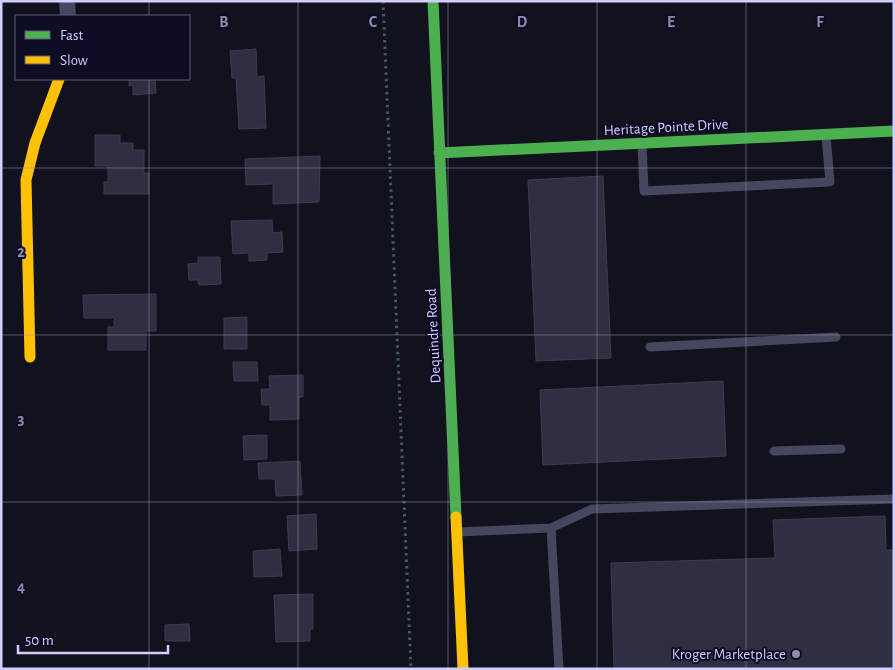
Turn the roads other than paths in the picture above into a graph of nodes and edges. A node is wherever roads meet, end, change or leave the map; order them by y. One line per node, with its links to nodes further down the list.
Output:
1 (67, 1): 3 (street)
2 (433, 1): 8 (street, Dequindre Road)
3 (68, 15)
4 (59, 80): 11 (street)
5 (894, 132): 6 (street, Heritage Pointe Drive)
6 (826, 135): 7 (street, Heritage Pointe Drive); 7 (lane)
7 (642, 143): 8 (street, Heritage Pointe Drive)
8 (440, 153): 16 (street, Dequindre Road)
9 (836, 337): 10 (lane)
10 (650, 347)
11 (30, 357)
12 (841, 449): 13 (lane)
13 (774, 451)
14 (894, 499): 15 (lane)
15 (551, 528): 16 (lane); 18 (lane)
16 (457, 532): 17 (street, Dequindre Road)
17 (463, 669)
18 (558, 669)

